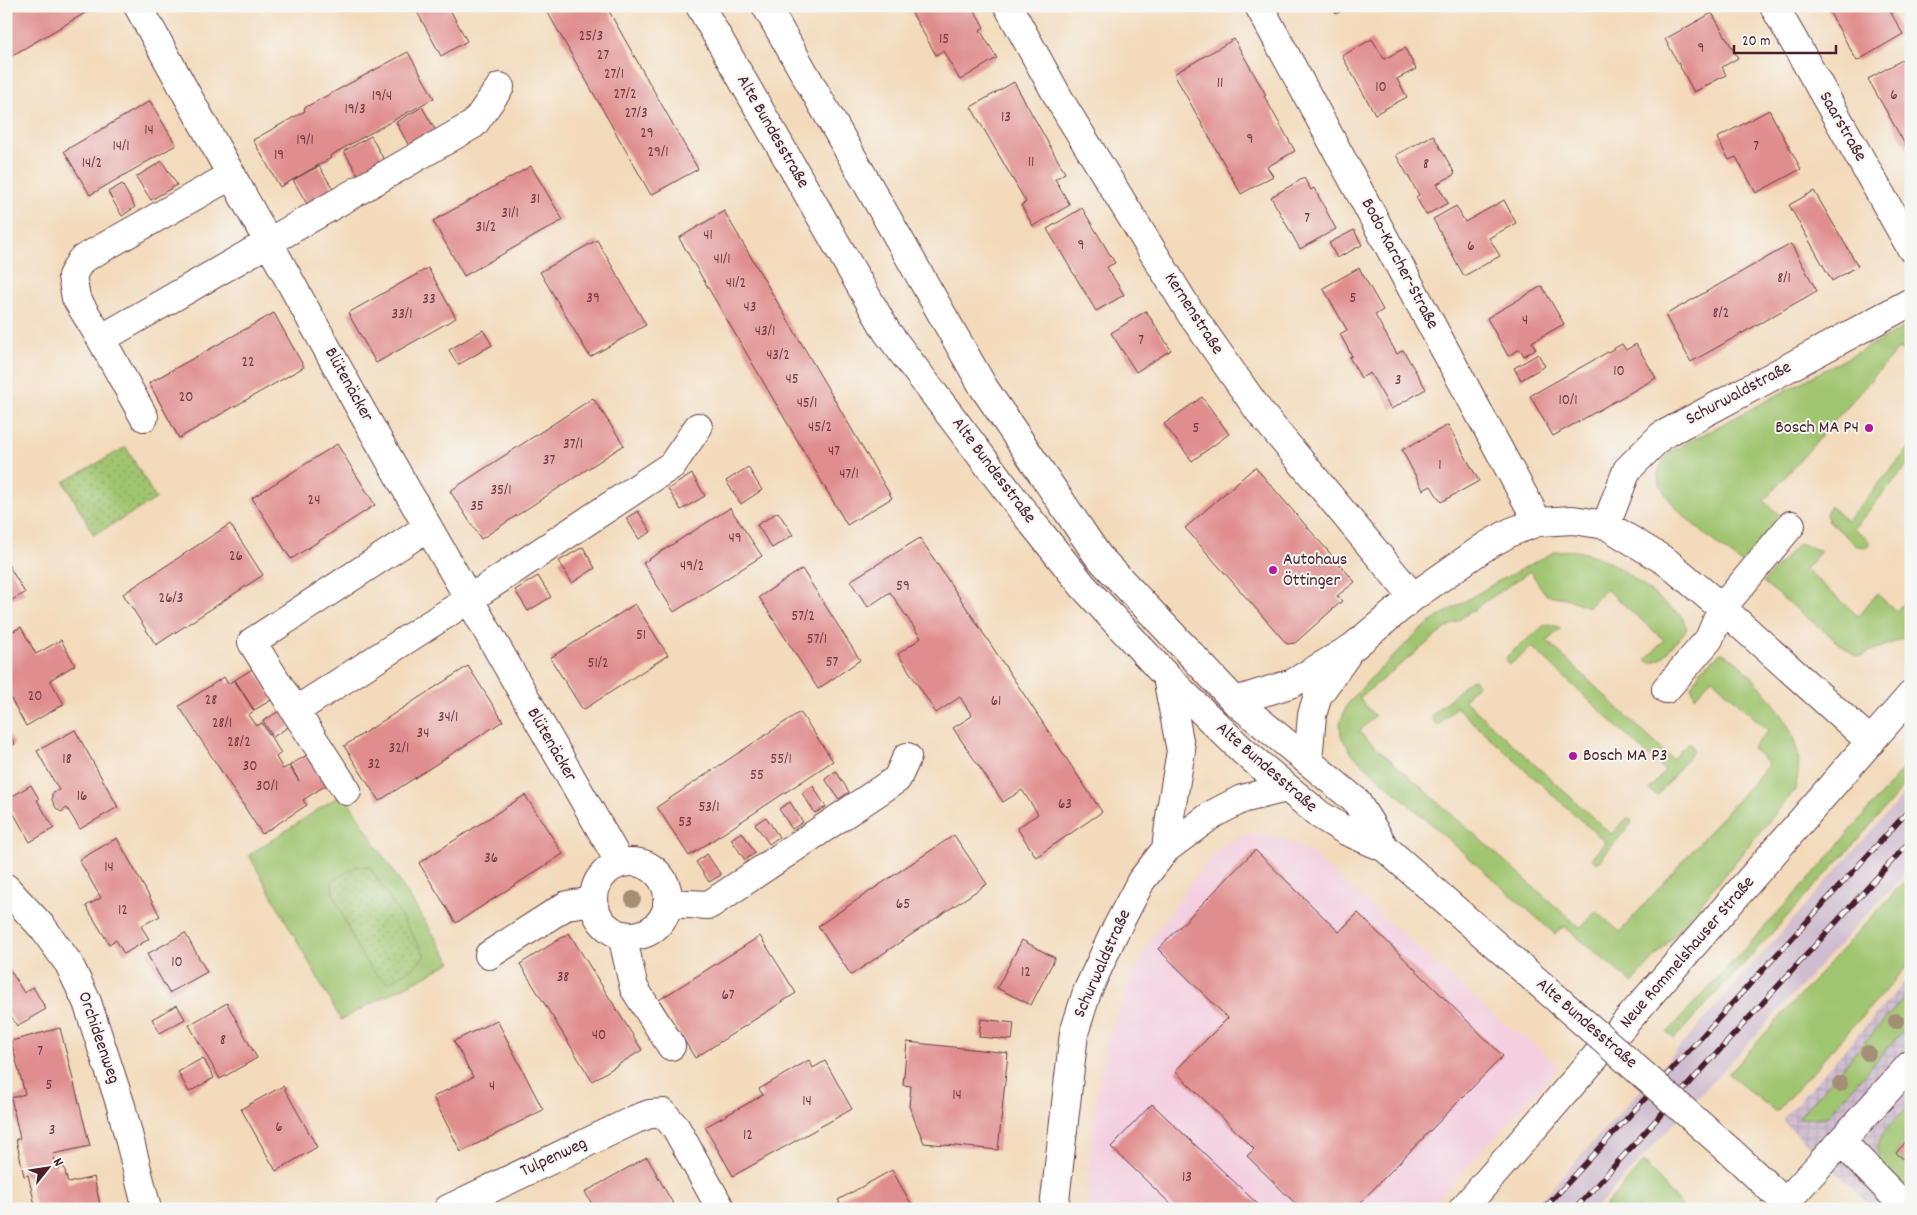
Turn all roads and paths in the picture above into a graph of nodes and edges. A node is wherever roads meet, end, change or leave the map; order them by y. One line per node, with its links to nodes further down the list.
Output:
1 (138, 6): 8 (street, Blütenäcker)
2 (700, 6): 23 (street, Alte Bundesstraße)
3 (766, 6): 26 (street, Alte Bundesstraße)
4 (1008, 6): 19 (street, Kernenstraße)
5 (1259, 6): 15 (street, Bodo-Karcher-Straße)
6 (1774, 6): 10 (street, Saarstraße)
7 (500, 86): 9 (street)
8 (232, 176): 9 (street, Blütenäcker); 12 (street)
9 (270, 242): 12 (street); 18 (street, Blütenäcker)
10 (1911, 248)
11 (1911, 302): 16 (street, Schurwaldstraße)
12 (101, 339): 13 (street)
13 (144, 418)
14 (698, 427): 20 (street)
15 (1538, 522): 16 (street); 19 (street)
16 (1606, 525): 21 (street)
17 (1791, 525): 21 (street)
18 (428, 527): 20 (street, Blütenäcker); 27 (street)
19 (1412, 597): 22 (street)
20 (468, 600): 27 (street); 35 (street, Blütenäcker)
21 (1722, 608): 24 (street); 28 (street)
22 (1353, 647): 26 (street); 30 (street)
23 (1166, 677): 31 (street, Alte Bundesstraße); 34 (street, Schurwaldstraße)
24 (1666, 689)
25 (1911, 695): 28 (street, Neue Rommelshauser Straße)
26 (1235, 701): 30 (street, Alte Bundesstraße)
27 (295, 711): 32 (street)
28 (1871, 742): 50 (street, Neue Rommelshauser Straße)
29 (907, 757): 38 (street)
30 (1308, 761): 33 (street, Alte Bundesstraße)
31 (1286, 788): 33 (street, Alte Bundesstraße); 34 (street, Schurwaldstraße)
32 (347, 792)
33 (1385, 848): 45 (street, Alte Bundesstraße, bridge)
34 (1166, 849): 49 (street, Schurwaldstraße)
35 (620, 863): 37 (street); 38 (street)
36 (6, 888): 46 (street, Orchideenweg)
37 (594, 901): 39 (street); 40 (street)
38 (667, 903): 39 (street)
39 (622, 935): 41 (street)
40 (490, 955)
41 (671, 1046)
42 (1911, 1064): 43 (street, Alte Bundesstraße)
43 (1842, 1142): 45 (street, Alte Bundesstraße); 51 (street)
44 (490, 1202): 47 (street, Tulpenweg); 48 (street, Tulpenweg)
45 (1788, 1206)
46 (147, 1209)
47 (448, 1209)
48 (722, 1209)
49 (1054, 1209)
50 (1463, 1209)
51 (1907, 1209)

